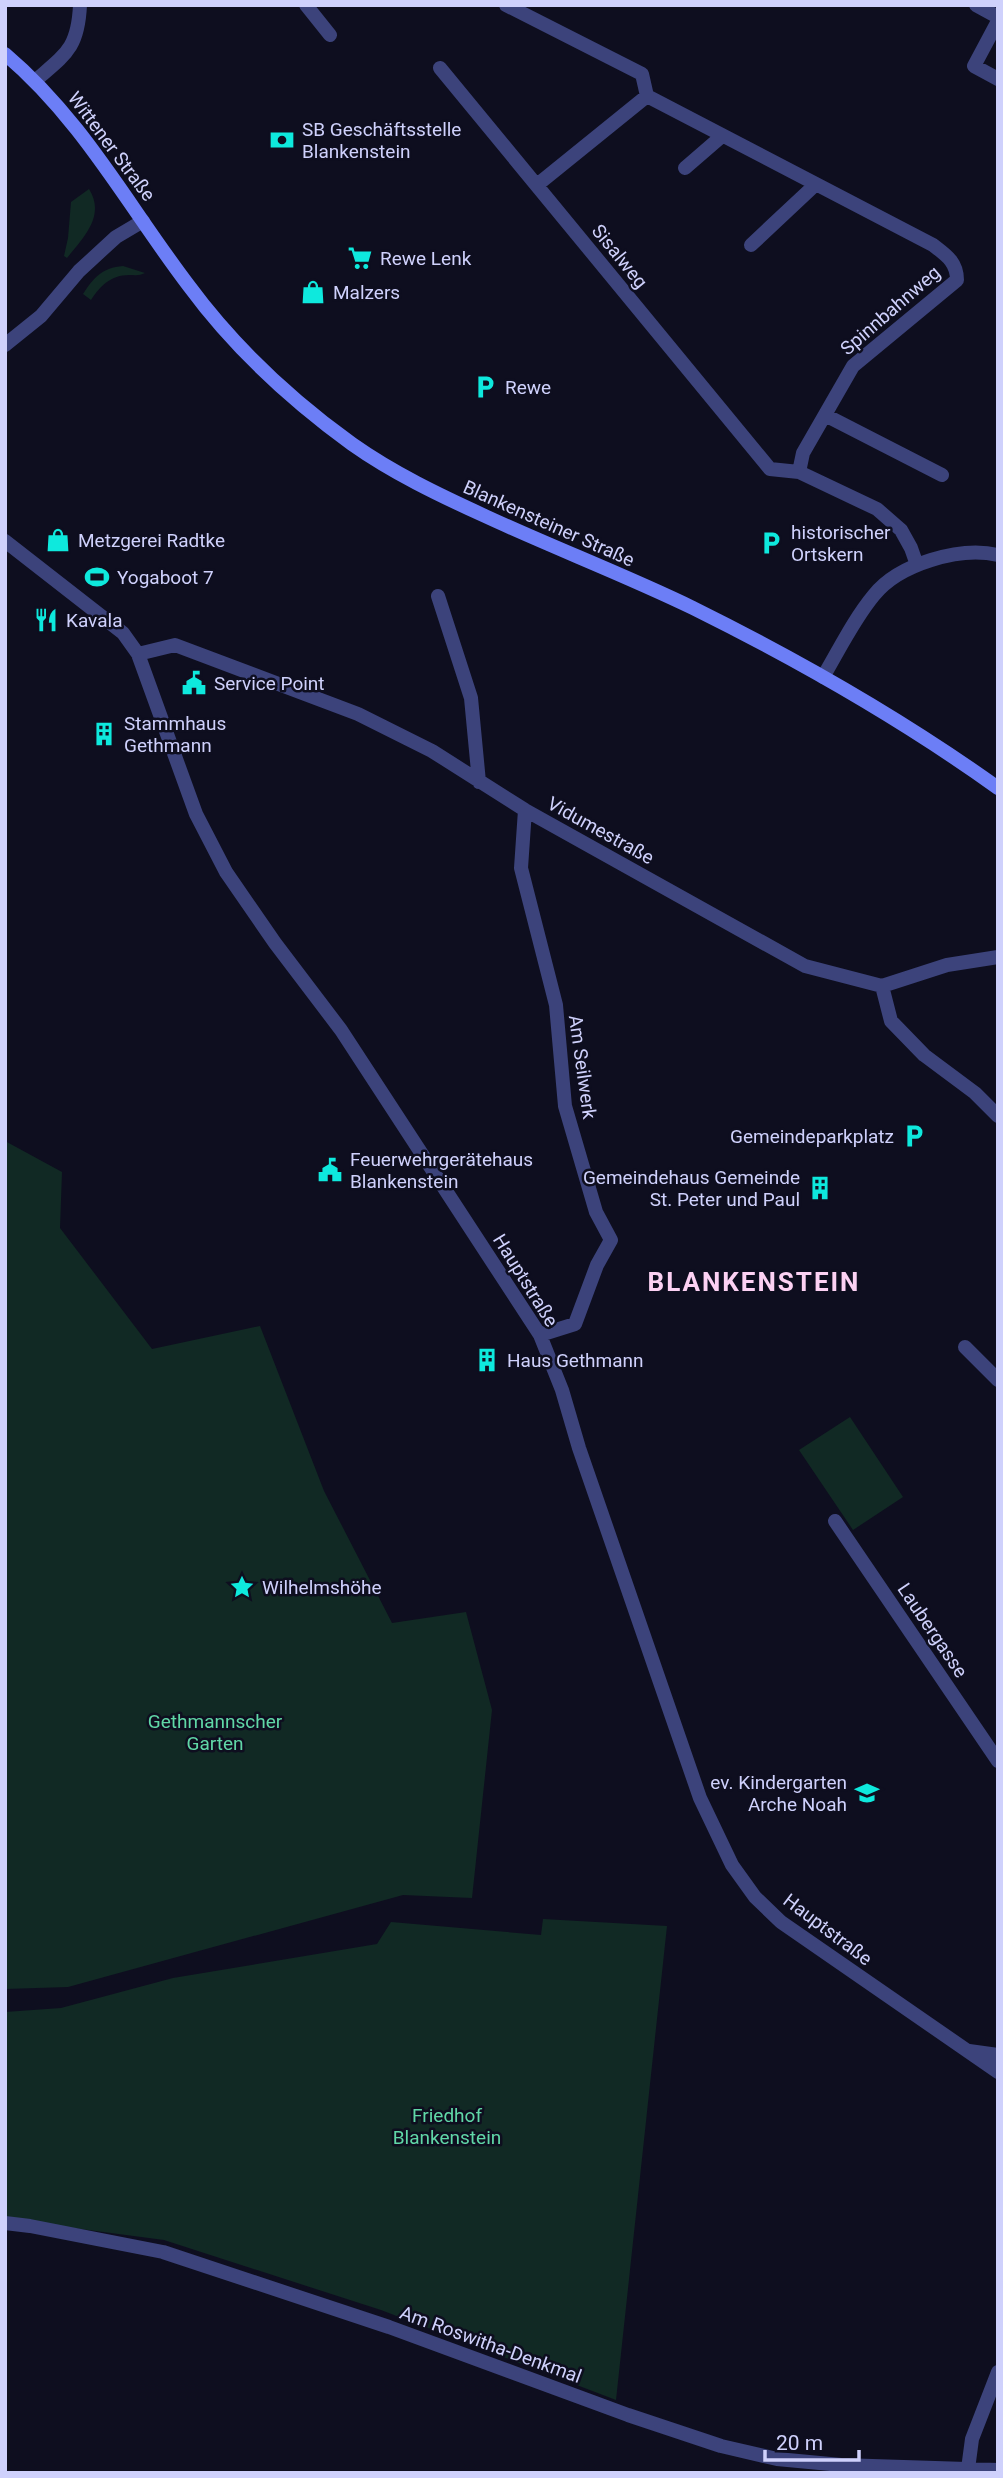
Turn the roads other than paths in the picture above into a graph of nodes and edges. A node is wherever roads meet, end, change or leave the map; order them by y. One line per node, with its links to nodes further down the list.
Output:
1 (80, 5): 10 (street)
2 (306, 5): 6 (street)
3 (506, 5): 11 (street)
4 (976, 5): 5 (street)
5 (998, 19): 9 (street)
6 (330, 35)
7 (5, 54): 10 (main road, Wittener Straße)
8 (440, 68): 14 (street, Sisalweg)
9 (998, 79)
10 (36, 80): 16 (main road, Wittener Straße)
11 (647, 96): 12 (street, Spinnbahnweg); 14 (street)
12 (722, 136): 13 (street); 15 (street, Spinnbahnweg)
13 (685, 168)
14 (537, 185): 20 (street, Sisalweg)
15 (815, 185): 17 (street); 19 (street, Spinnbahnweg)
16 (143, 221): 18 (street, Wittener Straße); 27 (main road, Blankensteiner Straße)
17 (751, 245)
18 (5, 345)
19 (825, 415): 20 (street, Spinnbahnweg); 21 (street)
20 (799, 472): 24 (street)
21 (942, 475)
22 (5, 541): 26 (street, Hauptstraße)
23 (998, 555): 24 (street)
24 (917, 565): 27 (street)
25 (438, 596): 28 (street)
26 (138, 654): 28 (street, Vidumestraße); 34 (street, Hauptstraße)
27 (823, 677): 29 (main road, Blankensteiner Straße)
28 (479, 782): 30 (street, Vidumestraße)
29 (998, 788)
30 (526, 810): 32 (street, Vidumestraße); 34 (street, Am Seilwerk)
31 (998, 957): 32 (street)
32 (882, 986): 33 (street)
33 (998, 1116)
34 (540, 1335): 39 (street, Hauptstraße)
35 (965, 1347): 36 (street)
36 (998, 1380)
37 (835, 1521): 38 (street, Laubergasse)
38 (998, 1761)
39 (964, 2051): 40 (street, Hauptstraße); 41 (street, Hauptstraße)
40 (998, 2055)
41 (998, 2072)
42 (5, 2223): 44 (street, Am Roswitha-Denkmal)
43 (998, 2372): 44 (street)
44 (968, 2469): 45 (street, Am Roswitha-Denkmal)
45 (998, 2470)

